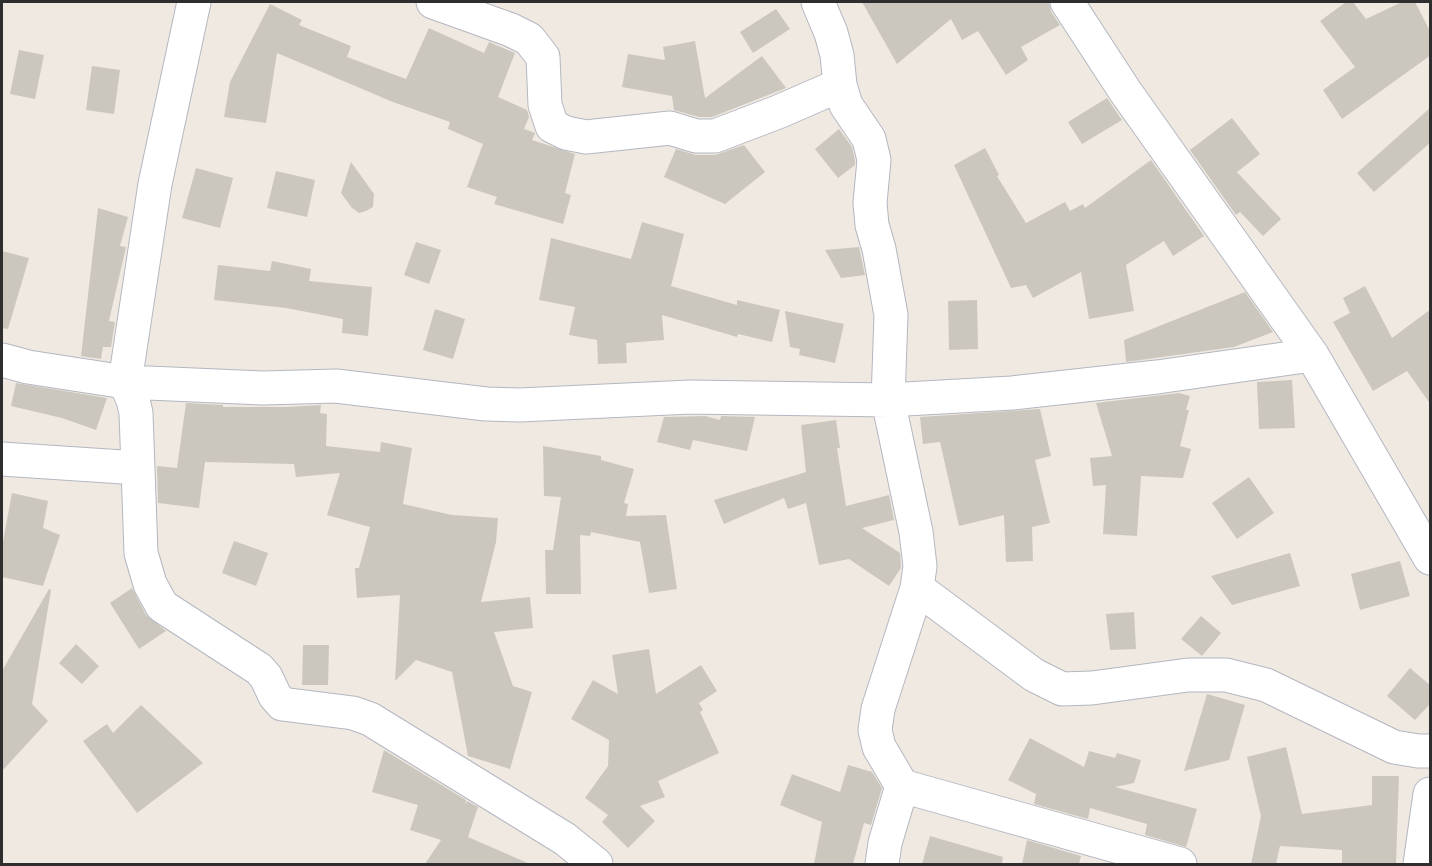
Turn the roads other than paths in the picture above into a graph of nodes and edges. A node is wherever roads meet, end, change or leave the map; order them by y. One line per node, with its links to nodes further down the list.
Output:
1 (194, 2): 8 (street)
2 (433, 2): 5 (street)
3 (818, 2): 5 (street)
4 (1066, 2): 6 (street)
5 (840, 85): 9 (street)
6 (1312, 355): 9 (street); 12 (street)
7 (2, 360): 8 (street)
8 (125, 382): 9 (street); 11 (street)
9 (888, 400): 13 (street)
10 (2, 459): 11 (street)
11 (138, 468): 17 (street)
12 (1431, 558)
13 (918, 588): 14 (street); 15 (street)
14 (1431, 751)
15 (902, 786): 18 (street); 19 (street)
16 (1431, 794): 20 (street)
17 (596, 864)
18 (882, 864)
19 (1180, 864)
20 (1420, 864)

